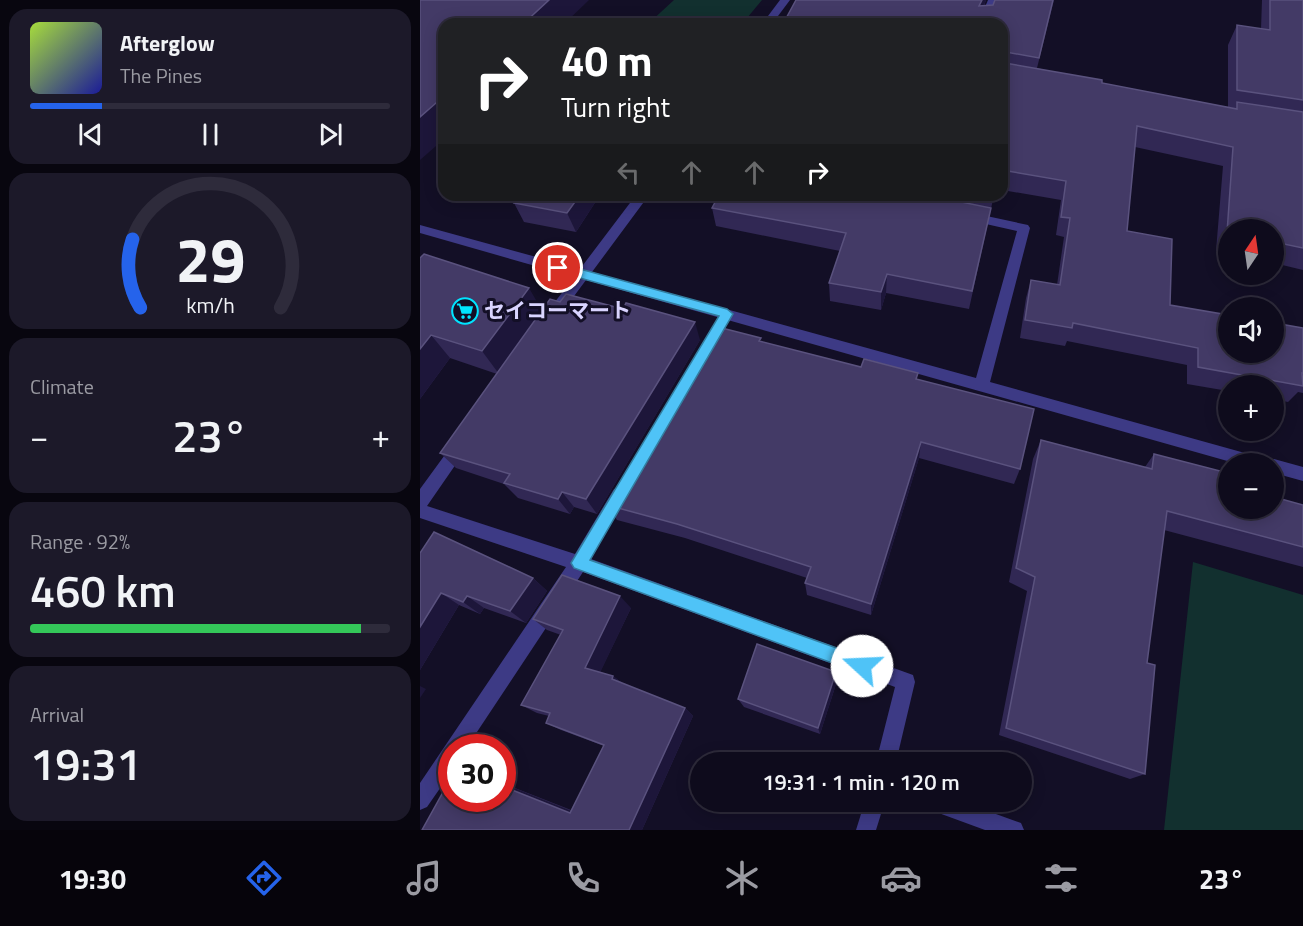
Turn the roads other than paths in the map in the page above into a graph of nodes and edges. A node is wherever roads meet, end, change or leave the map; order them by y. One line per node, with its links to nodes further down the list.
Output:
1 (785, 0): 3 (street)
2 (993, 0): 4 (street)
3 (772, 18)
4 (986, 18)
5 (638, 201): 8 (street)
6 (956, 214): 12 (street)
7 (420, 229): 8 (street)
8 (581, 274): 9 (street); 10 (street)
9 (727, 314): 11 (street); 12 (street)
10 (548, 322)
11 (715, 333)
12 (982, 384): 14 (street)
13 (467, 436): 18 (street)
14 (1225, 453)
15 (1284, 469): 16 (street)
16 (1303, 474)
17 (626, 483): 20 (street)
18 (420, 502)
19 (420, 511): 20 (street)
20 (579, 563): 21 (street); 22 (street)
21 (465, 734)
22 (888, 752)
23 (438, 774): 24 (street)
24 (420, 800)
25 (872, 812): 27 (street)
26 (963, 812): 28 (street)
27 (866, 830)
28 (1014, 830)

